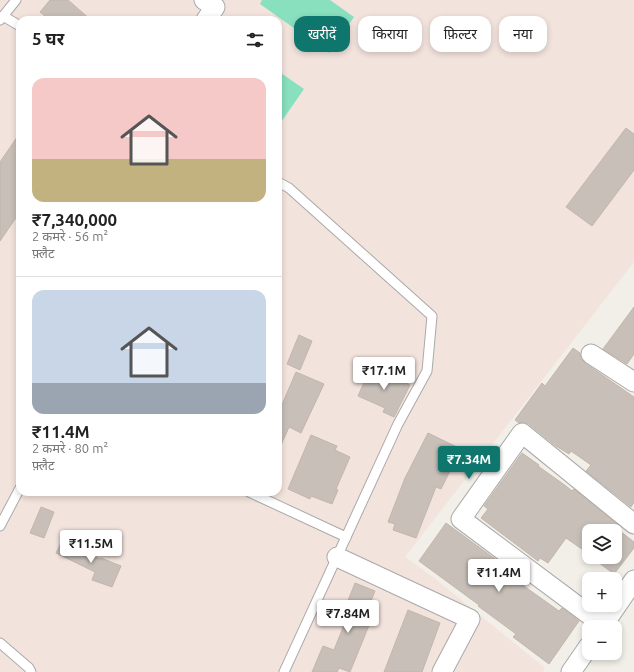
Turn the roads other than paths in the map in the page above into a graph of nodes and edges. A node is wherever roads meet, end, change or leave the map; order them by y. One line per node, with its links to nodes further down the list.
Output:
1 (16, 0): 4 (lane)
2 (204, 0): 3 (street)
3 (209, 16)
4 (2, 18): 5 (lane)
5 (16, 24)
6 (282, 184): 13 (lane)
7 (591, 354): 8 (street)
8 (634, 382)
9 (16, 496): 12 (lane)
10 (258, 496): 13 (lane)
11 (634, 524): 16 (street)
12 (0, 526)
13 (346, 537): 14 (lane)
14 (337, 557): 21 (lane); 22 (street)
15 (634, 580): 17 (street)
16 (594, 620)
17 (606, 620)
18 (0, 643): 20 (lane)
19 (582, 656): 23 (street)
20 (31, 672)
21 (284, 672)
22 (442, 672)
23 (571, 672)

